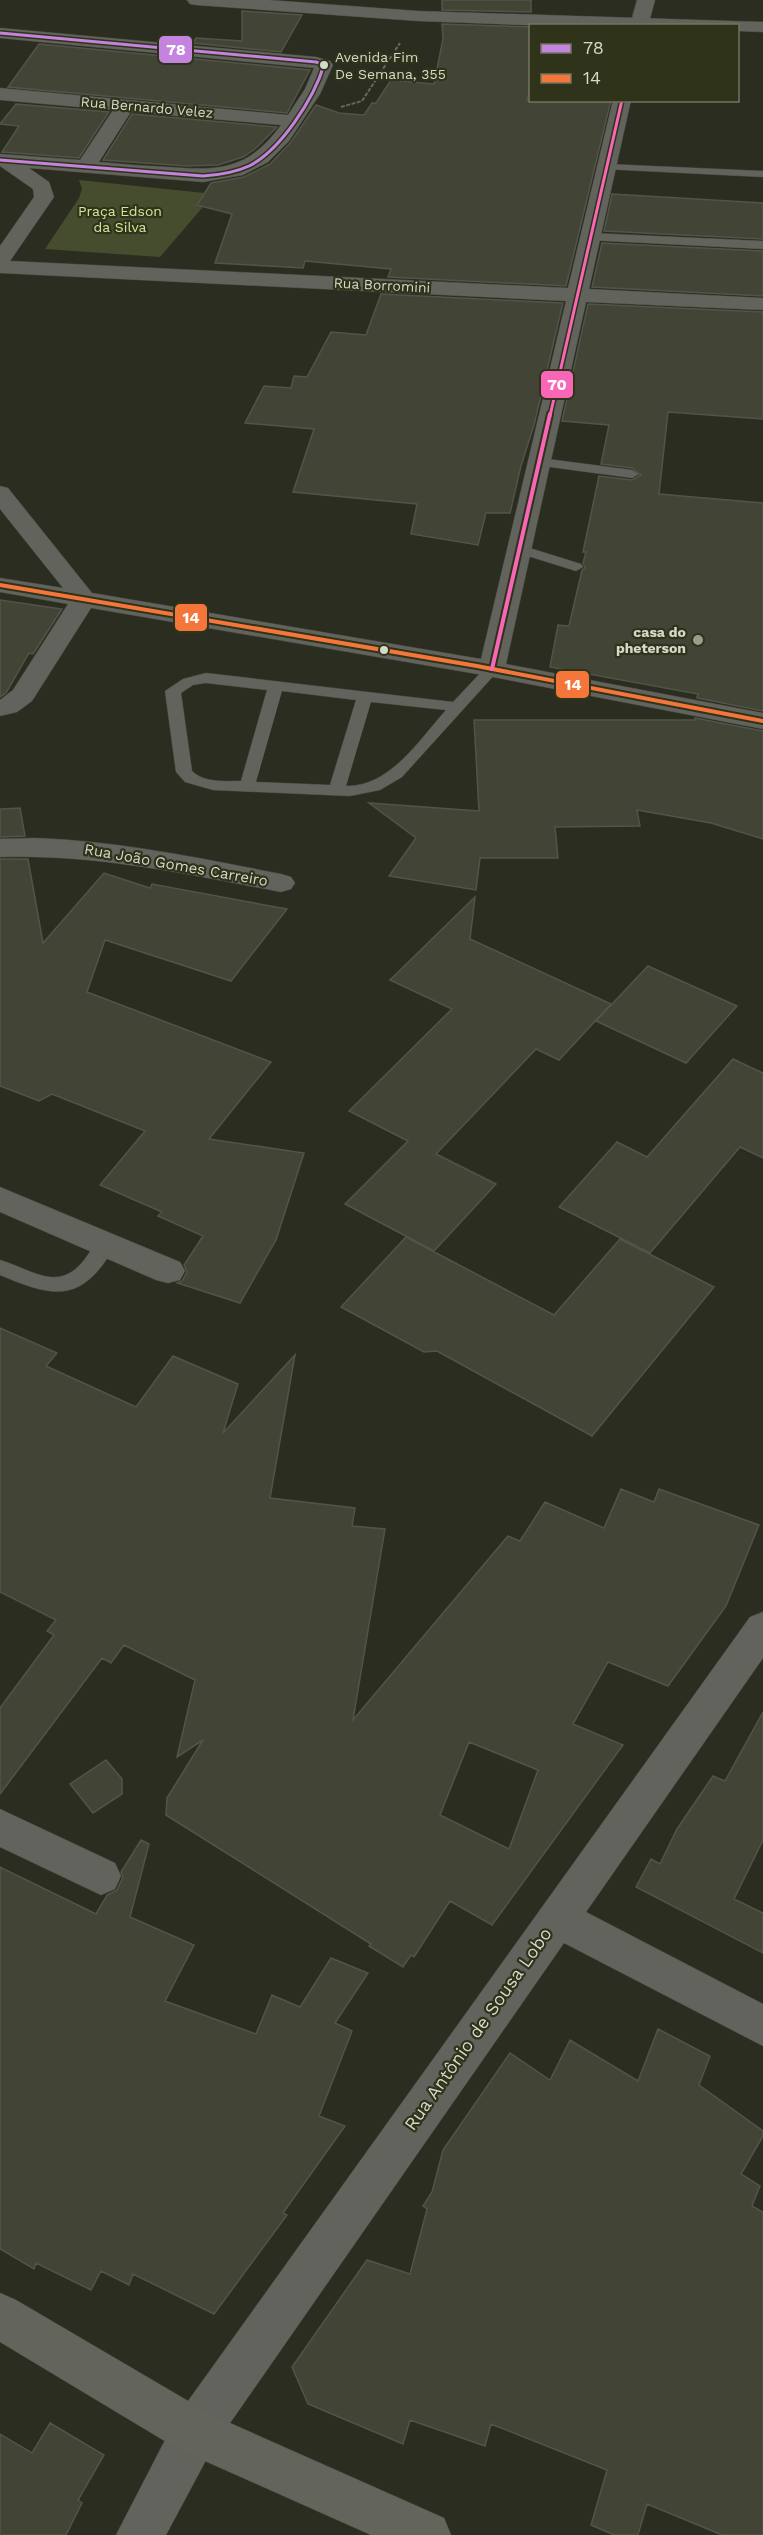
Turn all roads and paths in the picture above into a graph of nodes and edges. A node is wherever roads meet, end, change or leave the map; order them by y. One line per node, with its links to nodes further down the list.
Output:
1 (196, 0): 3 (street)
2 (646, 0): 5 (street)
3 (232, 1): 4 (street)
4 (418, 15): 5 (street); 12 (path)
5 (639, 23): 6 (street)
6 (671, 24)
7 (739, 26): 8 (street)
8 (763, 27)
9 (0, 33): 12 (street)
10 (0, 94): 13 (street, Rua Bernardo Velez)
11 (622, 102): 17 (street)
12 (305, 104): 14 (street)
13 (126, 105): 14 (street, Rua Bernardo Velez); 16 (street)
14 (294, 121): 16 (street)
15 (1, 160): 16 (street); 21 (street)
16 (87, 165)
17 (607, 167): 18 (lane); 19 (street)
18 (763, 174)
19 (591, 237): 20 (lane); 22 (street)
20 (763, 245)
21 (1, 258): 22 (street, Rua Borromini)
22 (579, 294): 23 (street, Rua Borromini); 24 (street)
23 (763, 304)
24 (540, 462): 25 (lane); 28 (street)
25 (632, 474)
26 (0, 493): 27 (street)
27 (9, 517): 31 (street)
28 (520, 549): 29 (lane); 32 (street)
29 (576, 567)
30 (0, 585): 31 (street)
31 (84, 599): 32 (street); 36 (street)
32 (492, 669): 35 (lane); 37 (street)
33 (276, 686): 34 (lane); 38 (lane); 38 (lane)
34 (365, 698): 35 (lane); 39 (lane)
35 (456, 707): 39 (lane)
36 (0, 708)
37 (763, 721)
38 (247, 787): 39 (lane)
39 (336, 790)
40 (0, 848): 41 (street, Rua João Gomes Carreiro)
41 (281, 883)
42 (0, 1199): 43 (street)
43 (106, 1244): 44 (lane); 45 (street)
44 (0, 1267)
45 (168, 1270)
46 (763, 1628): 49 (street, Rua Antônio de Sousa Lobo)
47 (0, 1827): 48 (street)
48 (101, 1876)
49 (557, 1918): 50 (street); 52 (street, Rua Antônio de Sousa Lobo)
50 (763, 2026)
51 (0, 2316): 52 (main road)
52 (195, 2432): 53 (street, Rua Antônio de Sousa Lobo); 54 (main road)
53 (140, 2535)
54 (427, 2535)

